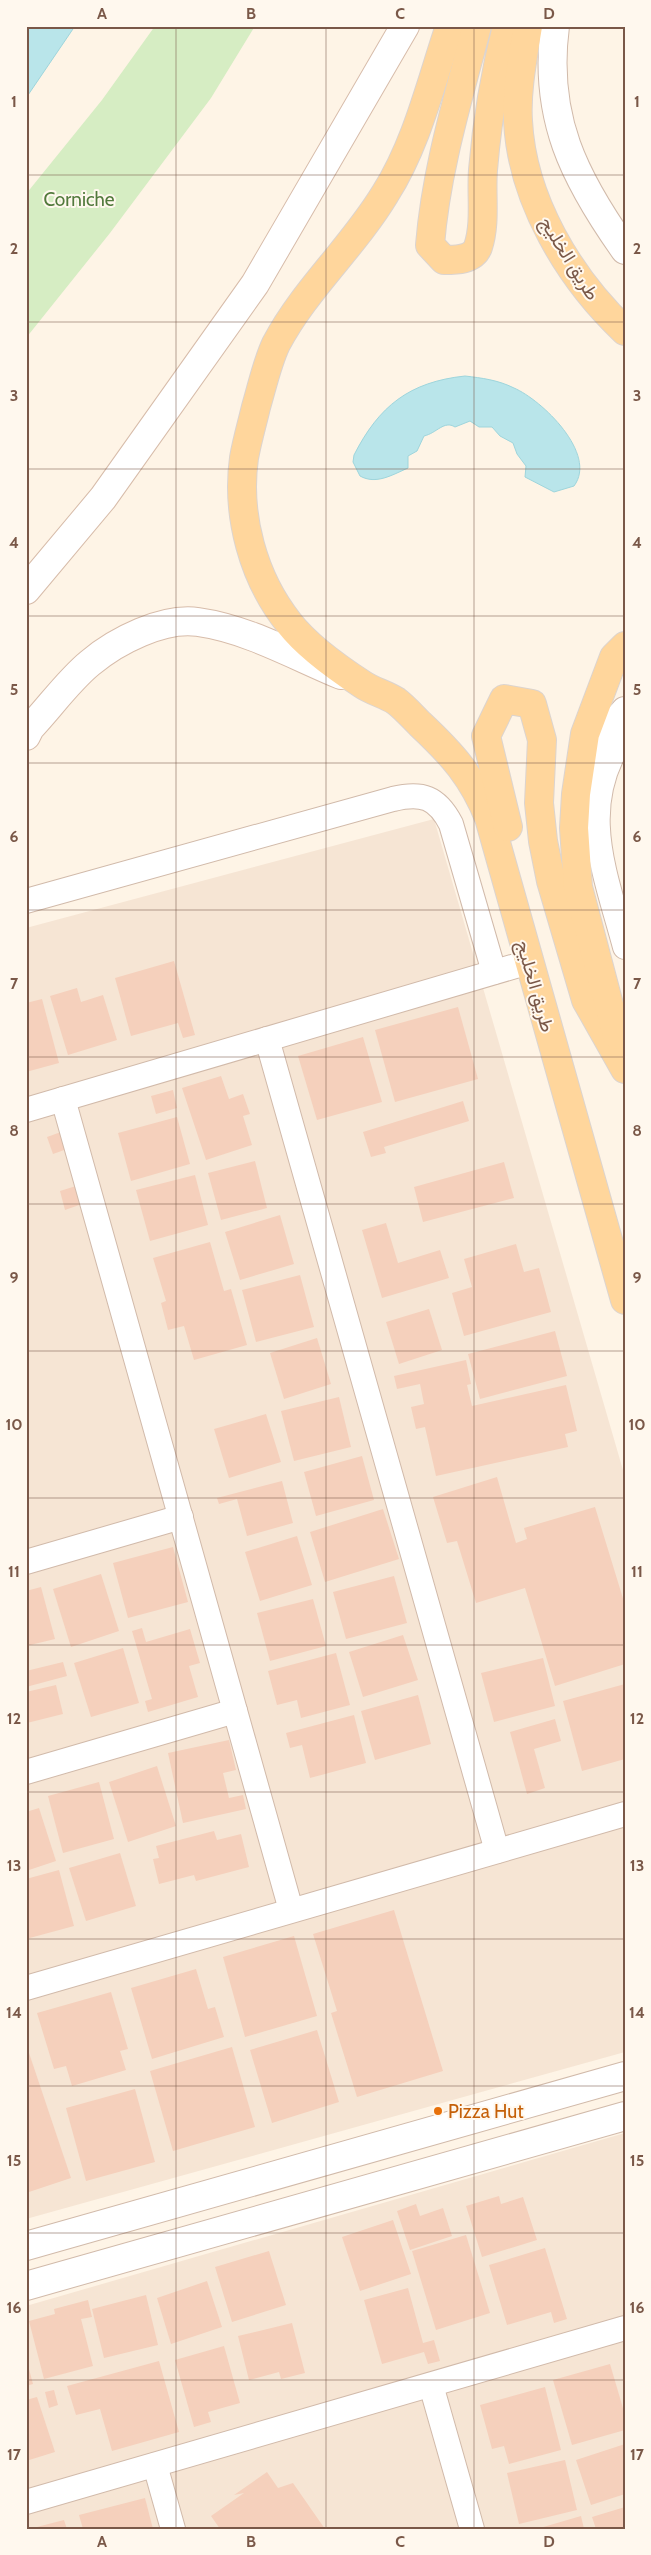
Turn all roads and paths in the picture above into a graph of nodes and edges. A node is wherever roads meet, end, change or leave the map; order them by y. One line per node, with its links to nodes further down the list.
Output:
1 (405, 26): 9 (street)
2 (450, 26): 11 (main road, طريق الخليج)
3 (477, 26): 4 (main road)
4 (507, 26)
5 (528, 26): 8 (main road, طريق الخليج)
6 (555, 26): 7 (street)
7 (625, 250)
8 (615, 321)
9 (26, 590)
10 (620, 651): 15 (main road)
11 (363, 685): 14 (street); 19 (main road, طريق الخليج)
12 (625, 711): 15 (street)
13 (625, 734): 17 (street)
14 (26, 736)
15 (574, 828): 22 (main road)
16 (26, 901): 20 (street)
17 (619, 911): 18 (street)
18 (625, 947)
19 (529, 962): 20 (street); 23 (main road); 26 (main road, طريق الخليج)
20 (494, 972): 21 (street)
21 (267, 1039): 24 (street); 32 (street)
22 (625, 1063)
23 (625, 1069)
24 (64, 1099): 25 (street); 27 (street)
25 (26, 1110)
26 (625, 1300)
27 (181, 1517): 28 (street); 29 (street)
28 (26, 1562)
29 (236, 1711): 30 (street); 33 (street)
30 (26, 1772)
31 (625, 1814): 32 (street)
32 (497, 1851): 33 (street)
33 (292, 1910): 34 (street)
34 (26, 1988)
35 (625, 2076): 37 (street)
36 (625, 2116): 38 (street)
37 (26, 2246)
38 (26, 2286)
39 (625, 2328): 40 (street)
40 (431, 2384): 41 (street); 44 (street)
41 (155, 2465): 42 (street); 43 (street)
42 (26, 2502)
43 (173, 2529)
44 (472, 2529)

